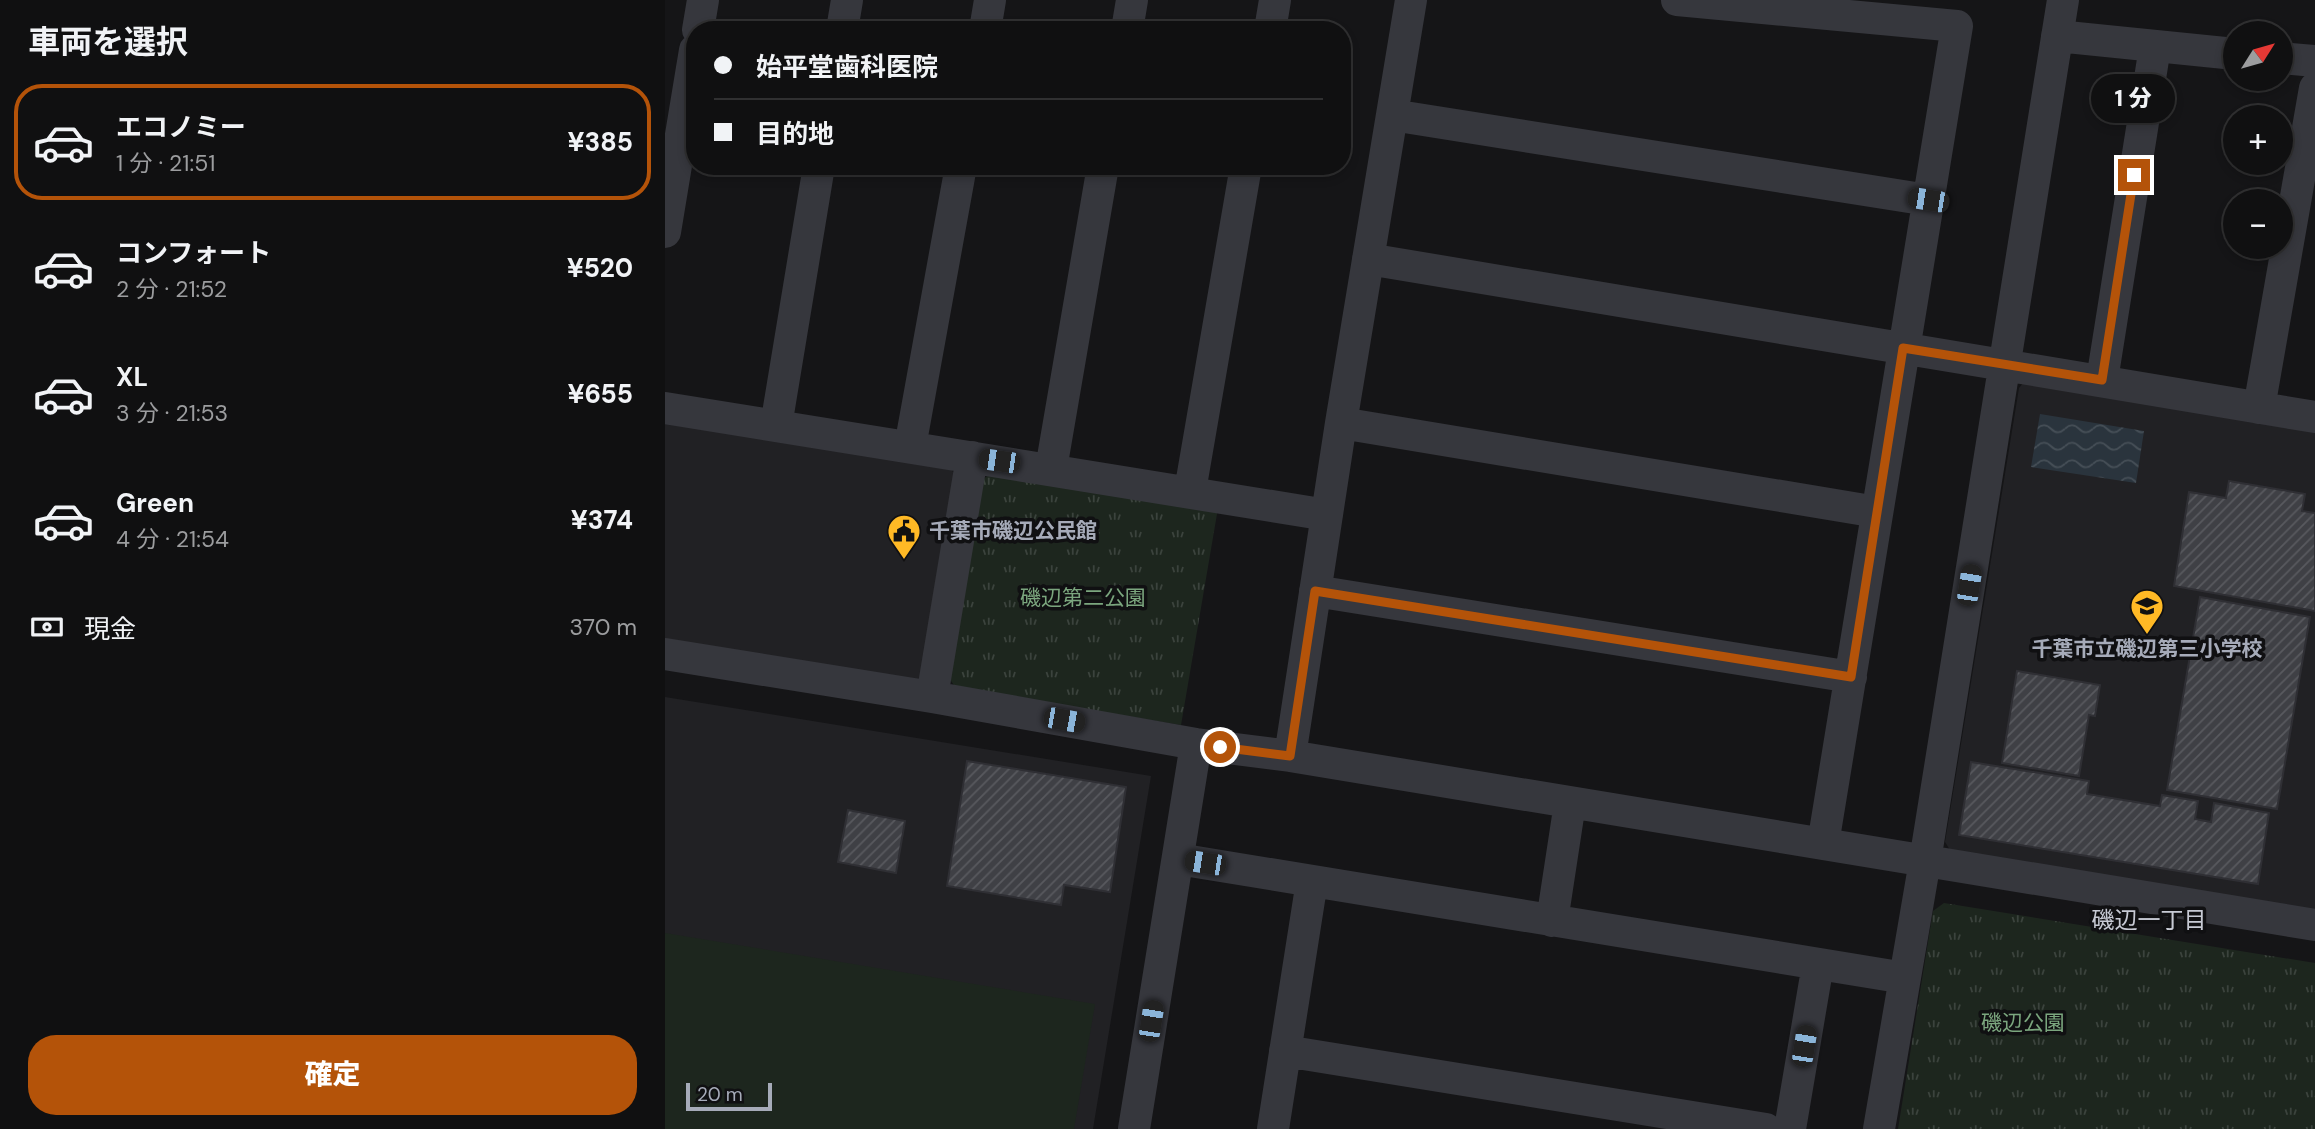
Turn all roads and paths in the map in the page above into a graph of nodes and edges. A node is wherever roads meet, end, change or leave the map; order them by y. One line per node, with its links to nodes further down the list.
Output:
1 (703, 0): 9 (street)
2 (847, 0): 10 (street)
3 (990, 0): 11 (street)
4 (1132, 0): 12 (street)
5 (1275, 0): 13 (street)
6 (1411, 0): 21 (street)
7 (1677, 0): 26 (street)
8 (2063, 0): 14 (street)
9 (700, 21)
10 (844, 21)
11 (986, 21)
12 (1128, 21)
13 (1272, 21)
14 (2057, 36): 15 (street); 30 (street)
15 (2155, 47): 16 (street); 31 (street)
16 (2223, 53)
17 (2293, 59): 18 (street)
18 (2315, 61)
19 (2315, 88): 33 (street)
20 (686, 105): 27 (street)
21 (1392, 115): 26 (street); 28 (street)
22 (818, 175): 36 (street)
23 (959, 175): 37 (street)
24 (1101, 175): 39 (street)
25 (1245, 175): 40 (street)
26 (1928, 200): 29 (street)
27 (665, 232)
28 (1368, 260): 29 (street); 35 (street)
29 (1903, 348): 30 (street); 41 (street)
30 (2003, 364): 31 (street); 52 (street)
31 (2102, 380): 33 (street)
32 (665, 408): 36 (street)
33 (2259, 408): 34 (street)
34 (2315, 417)
35 (1341, 423): 41 (street); 42 (street)
36 (776, 426): 37 (street)
37 (910, 447): 38 (street)
38 (972, 457): 39 (street); 46 (street)
39 (1051, 468): 40 (street)
40 (1190, 491): 42 (street)
41 (1877, 512): 45 (street)
42 (1327, 515): 43 (street)
43 (1315, 591): 45 (street); 48 (street)
44 (665, 654): 46 (street)
45 (1851, 677): 50 (street)
46 (932, 697): 47 (street)
47 (1196, 744): 48 (street); 51 (street)
48 (1290, 756): 49 (street)
49 (1570, 803): 50 (street); 54 (street)
50 (1823, 845): 52 (street)
51 (1178, 859): 53 (street); 59 (street)
52 (1925, 861): 55 (street); 57 (street)
53 (1312, 881): 54 (street); 58 (street)
54 (1552, 920): 56 (street)
55 (2315, 925)
56 (1818, 964): 57 (street); 62 (street)
57 (1905, 978): 63 (street)
58 (1285, 1051): 60 (street); 61 (street)
59 (1134, 1129)
60 (1273, 1129)
61 (1766, 1129)
62 (1790, 1129)
63 (1879, 1129)

